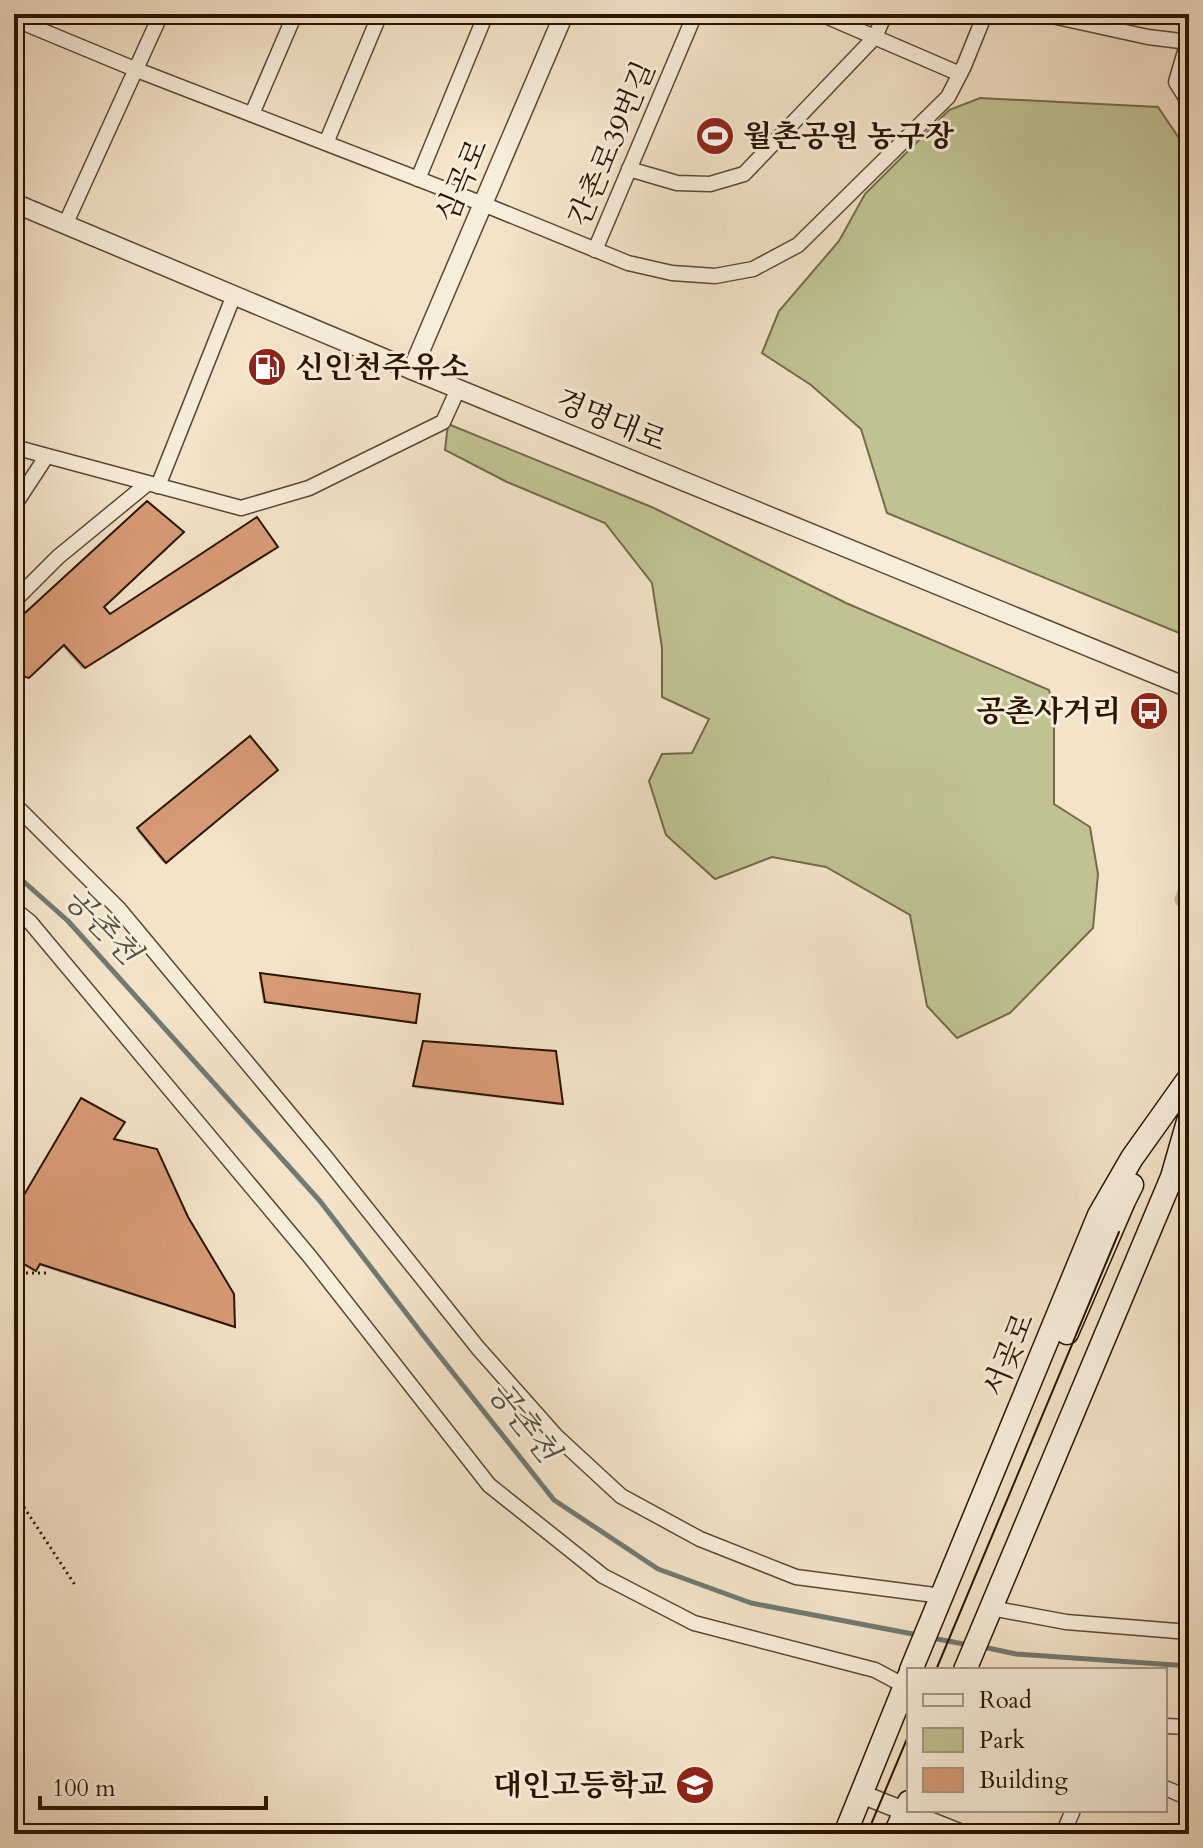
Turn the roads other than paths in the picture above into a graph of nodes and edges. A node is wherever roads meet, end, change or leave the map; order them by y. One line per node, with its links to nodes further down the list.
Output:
1 (161, 14): 14 (street)
2 (295, 14): 17 (street)
3 (380, 14): 18 (street)
4 (486, 14): 20 (street)
5 (564, 14): 22 (street, 심곡로)
6 (695, 14): 19 (street, 간촌로39번길)
7 (821, 14): 12 (street)
8 (885, 14): 12 (street)
9 (985, 14): 15 (street)
10 (1043, 14): 13 (street)
11 (20, 18): 14 (street)
12 (875, 37): 15 (street); 19 (street)
13 (1189, 40): 16 (street)
14 (137, 70): 17 (street); 23 (street)
15 (960, 74): 24 (street)
16 (1189, 103)
17 (252, 114): 18 (street)
18 (326, 143): 20 (street)
19 (629, 169): 24 (street, 간촌로39번길)
20 (418, 179): 22 (street)
21 (14, 203): 23 (street, 경명대로)
22 (483, 204): 24 (street); 26 (street, 심곡로)
23 (65, 225): 25 (street, 경명대로)
24 (595, 250)
25 (234, 295): 26 (street, 경명대로); 30 (street)
26 (412, 370): 27 (street, 경명대로)
27 (458, 389): 30 (street); 33 (street, 경명대로)
28 (14, 447): 29 (street)
29 (46, 457): 30 (street); 31 (street)
30 (152, 485): 32 (street)
31 (14, 506)
32 (14, 601)
33 (1189, 688)
34 (14, 804): 39 (street)
35 (14, 909): 44 (street)
36 (1189, 1078): 39 (main road, 서곶로)
37 (1189, 1092): 39 (main road, 서곶로)
38 (1189, 1118): 40 (main road)
39 (946, 1600): 42 (main road, 서곶로)
40 (991, 1610): 41 (street); 43 (main road)
41 (1189, 1632)
42 (916, 1668)
43 (966, 1668)
44 (907, 1673)
45 (907, 1690): 50 (main road, 서곶로)
46 (907, 1718): 50 (main road, 서곶로)
47 (1167, 1726): 48 (street)
48 (1189, 1727)
49 (1167, 1789): 51 (street)
50 (868, 1796): 52 (street); 55 (main road, 서곶로); 56 (main road, 서곶로)
51 (1189, 1798)
52 (907, 1807): 57 (main road)
53 (917, 1812): 58 (street)
54 (1072, 1812): 59 (street)
55 (845, 1834)
56 (860, 1834)
57 (895, 1834)
58 (962, 1834)
59 (1063, 1834)

